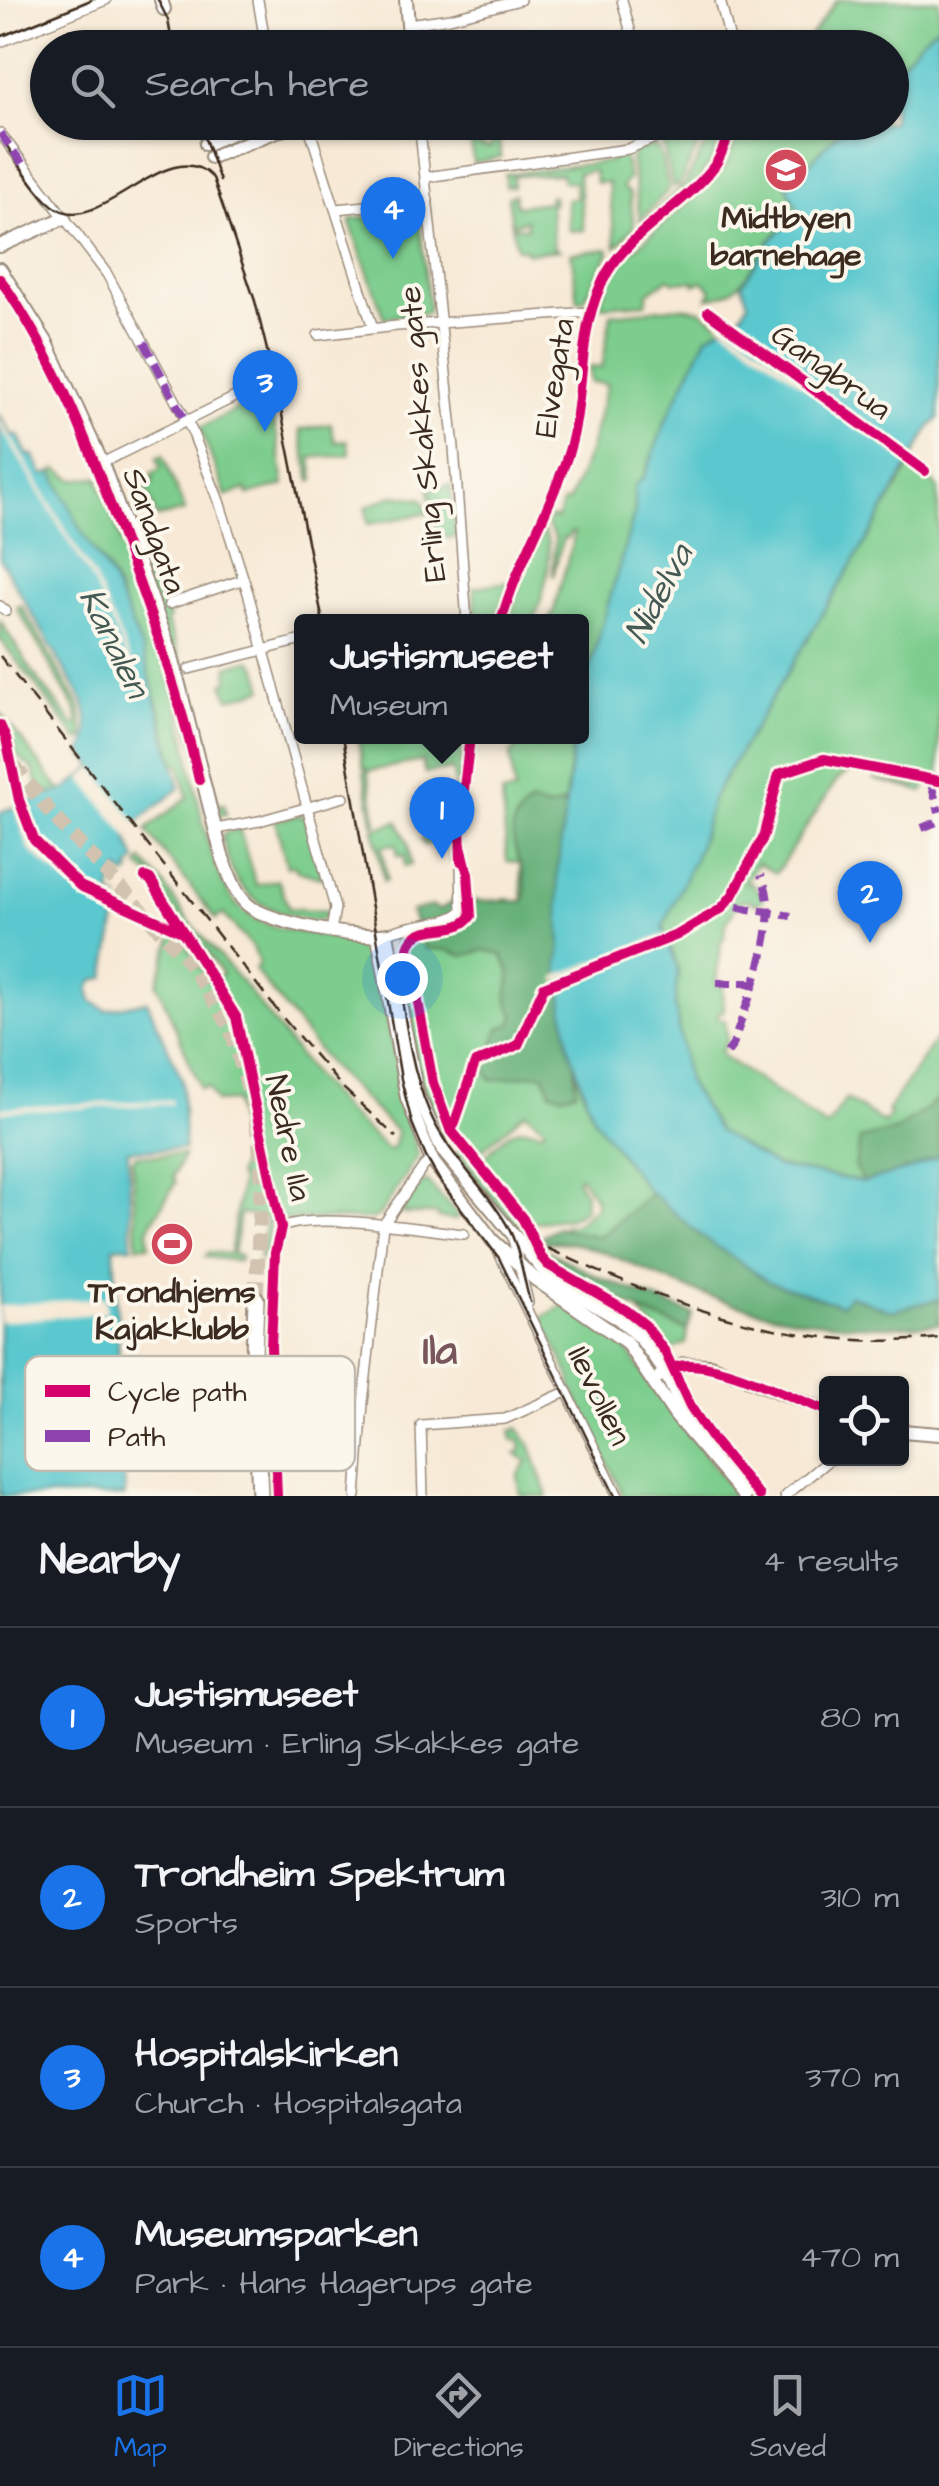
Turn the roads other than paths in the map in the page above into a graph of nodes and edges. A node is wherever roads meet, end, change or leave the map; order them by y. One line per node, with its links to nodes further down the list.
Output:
1 (106, 0): 8 (street)
2 (258, 0): 10 (street)
3 (406, 0): 7 (main road)
4 (520, 0): 7 (street)
5 (622, 0): 12 (street)
6 (720, 0): 13 (street)
7 (408, 24): 11 (main road)
8 (30, 30)
9 (30, 30): 14 (street)
10 (263, 30)
11 (408, 30)
12 (630, 30)
13 (728, 30)
14 (0, 42)
15 (0, 132): 25 (street)
16 (226, 140): 17 (main road)
17 (244, 140)
18 (315, 140): 24 (street)
19 (421, 140): 22 (street, Erling Skakkes gate)
20 (650, 140): 22 (street)
21 (726, 140): 28 (street, Elvegata)
22 (426, 177): 23 (street, Erling Skakkes gate)
23 (428, 200): 24 (street); 29 (street, Erling Skakkes gate)
24 (336, 209): 30 (street)
25 (64, 218): 26 (main road); 33 (street)
26 (0, 246)
27 (0, 269): 34 (main road, Sandgata)
28 (590, 312): 29 (street); 38 (street, Elvegata)
29 (442, 322): 30 (street); 37 (street, Erling Skakkes gate)
30 (374, 328): 31 (street)
31 (318, 336)
32 (261, 384): 33 (street)
33 (186, 422): 34 (street); 35 (street)
34 (102, 463): 45 (main road, Sandgata)
35 (242, 580): 36 (street); 40 (street)
36 (168, 604)
37 (466, 614)
38 (504, 614)
39 (294, 642): 40 (street)
40 (262, 650): 41 (street); 44 (street)
41 (190, 670)
42 (469, 744): 47 (street)
43 (344, 797): 44 (street)
44 (306, 808): 45 (street); 46 (street)
45 (216, 828): 46 (main road, Sandgata)
46 (332, 925): 47 (main road, Sandgata)
47 (382, 935): 48 (main road)
48 (437, 1155): 49 (street); 51 (main road); 52 (main road, Ilevollen)
49 (383, 1225): 50 (street); 57 (street, Nedre Ila); 68 (street)
50 (464, 1234)
51 (513, 1236): 53 (street, Ilevollen); 58 (main road, Ilevollen)
52 (493, 1240): 53 (main road, Ilevollen); 55 (street, Ilevollen)
53 (520, 1264): 55 (street, Ilevollen); 58 (main road, Ilevollen)
54 (256, 1299): 56 (highway)
55 (531, 1319): 59 (street, Ilevollen)
56 (254, 1356)
57 (271, 1356)
58 (659, 1376): 60 (main road); 71 (main road, Ilevollen)
59 (566, 1392): 69 (street); 70 (street, Ilevollen)
60 (819, 1407)
61 (909, 1431): 62 (main road)
62 (939, 1434)
63 (821, 1466): 72 (street)
64 (259, 1471): 66 (highway)
65 (276, 1471): 67 (street, Nedre Ila)
66 (260, 1496)
67 (277, 1496)
68 (356, 1496)
69 (423, 1496)
70 (618, 1496)
71 (744, 1496)
72 (785, 1496)

